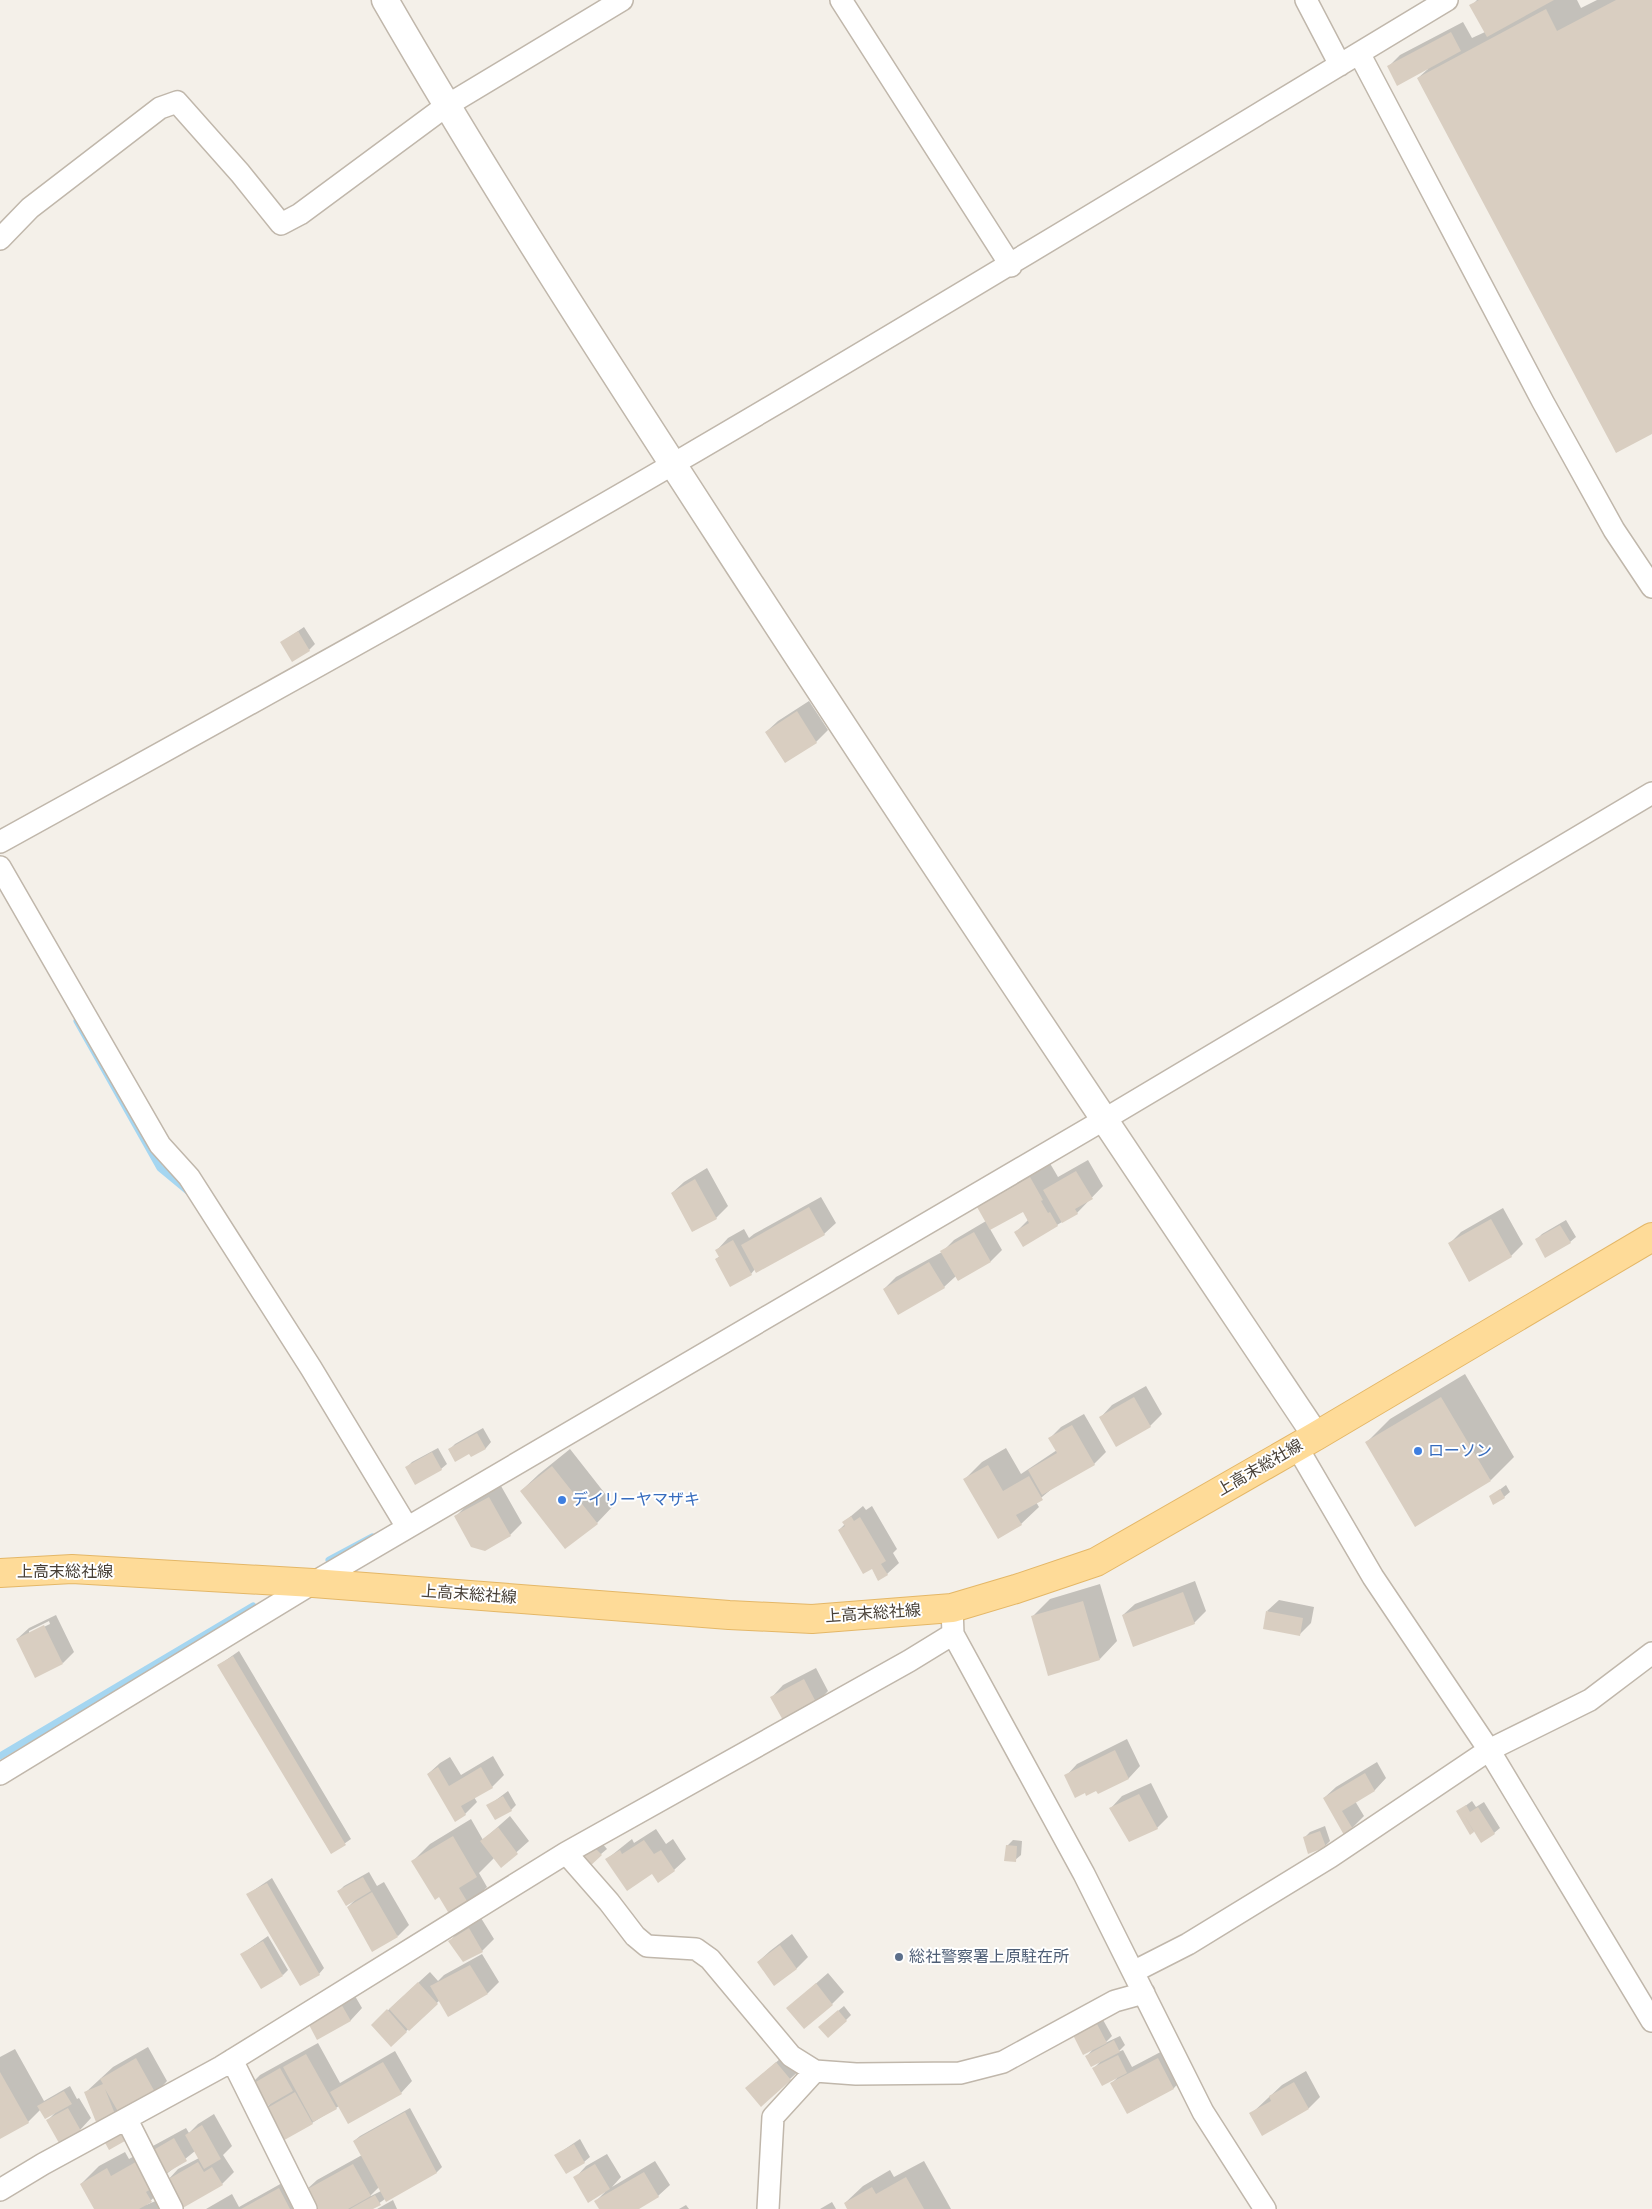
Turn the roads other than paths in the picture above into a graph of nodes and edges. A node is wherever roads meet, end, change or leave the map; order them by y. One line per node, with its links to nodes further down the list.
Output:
1 (385, 0): 8 (street)
2 (622, 0): 8 (street)
3 (841, 0): 10 (street)
4 (1306, 0): 7 (street)
5 (1447, 0): 6 (street)
6 (1359, 53): 7 (street); 12 (street)
7 (1340, 65): 10 (street)
8 (446, 106): 9 (street); 11 (street)
9 (0, 239)
10 (1011, 266): 11 (street)
11 (673, 464): 14 (street); 16 (street)
12 (1652, 587)
13 (1652, 793): 16 (street)
14 (0, 842)
15 (0, 867): 19 (street)
16 (1104, 1119): 18 (street); 19 (street)
17 (1652, 1237): 18 (main road, 上高末総社線)
18 (1306, 1441): 22 (main road, 上高末総社線); 25 (street)
19 (407, 1527): 21 (street)
20 (0, 1573): 21 (main road, 上高末総社線)
21 (313, 1583): 22 (main road, 上高末総社線); 26 (street)
22 (952, 1608): 23 (street)
23 (953, 1634): 27 (street); 28 (street)
24 (1652, 1653): 25 (street)
25 (1489, 1750): 28 (street); 30 (street)
26 (0, 1774)
27 (566, 1853): 31 (street); 32 (street)
28 (1133, 1972): 29 (street)
29 (1144, 1993): 32 (street); 38 (street)
30 (1652, 2021)
31 (232, 2060): 33 (street); 36 (street)
32 (815, 2071): 37 (street)
33 (127, 2120): 34 (street); 35 (street)
34 (0, 2190)
35 (172, 2209)
36 (306, 2209)
37 (768, 2209)
38 (1265, 2209)

